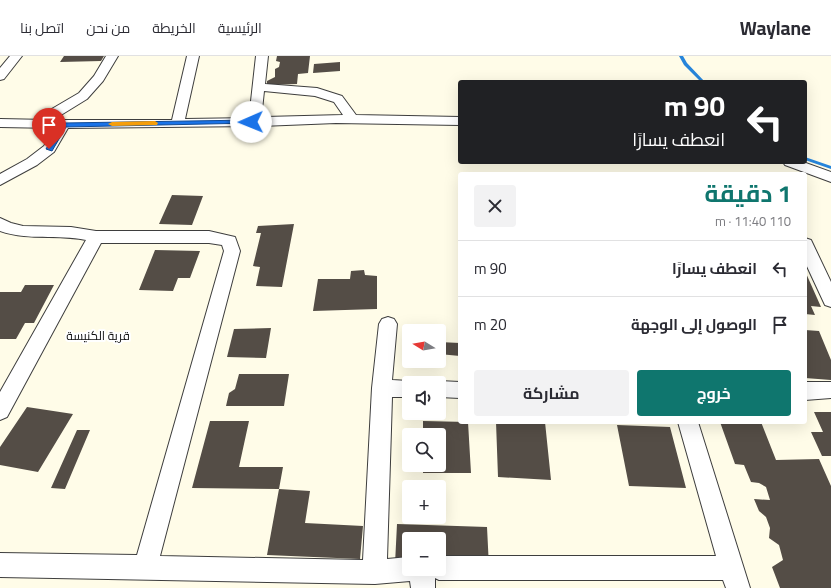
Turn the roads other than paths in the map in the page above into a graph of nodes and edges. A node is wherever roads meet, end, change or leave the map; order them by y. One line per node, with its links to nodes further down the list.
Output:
1 (16, 56): 5 (street)
2 (112, 56): 12 (street)
3 (193, 56): 11 (street)
4 (262, 56): 6 (street)
5 (0, 76)
6 (259, 87): 7 (street); 9 (street)
7 (353, 120): 8 (street); 9 (street)
8 (458, 121)
9 (261, 122): 11 (street)
10 (0, 123): 12 (street)
11 (178, 123): 12 (street)
12 (63, 125): 15 (street)
13 (795, 164): 14 (street)
14 (831, 177)
15 (0, 180)
16 (0, 223): 17 (street)
17 (96, 236): 27 (street); 30 (street)
18 (807, 248): 19 (street)
19 (831, 300)
20 (388, 324): 21 (street)
21 (382, 388): 22 (street); 33 (street)
22 (402, 389)
23 (446, 389): 24 (street)
24 (458, 390)
25 (831, 390): 26 (street)
26 (807, 391)
27 (0, 411)
28 (689, 424): 35 (street)
29 (0, 564): 30 (street)
30 (145, 568): 33 (street)
31 (446, 568): 35 (street)
32 (402, 570): 33 (street)
33 (375, 572)
34 (422, 576): 36 (street)
35 (734, 578)
36 (423, 588)

